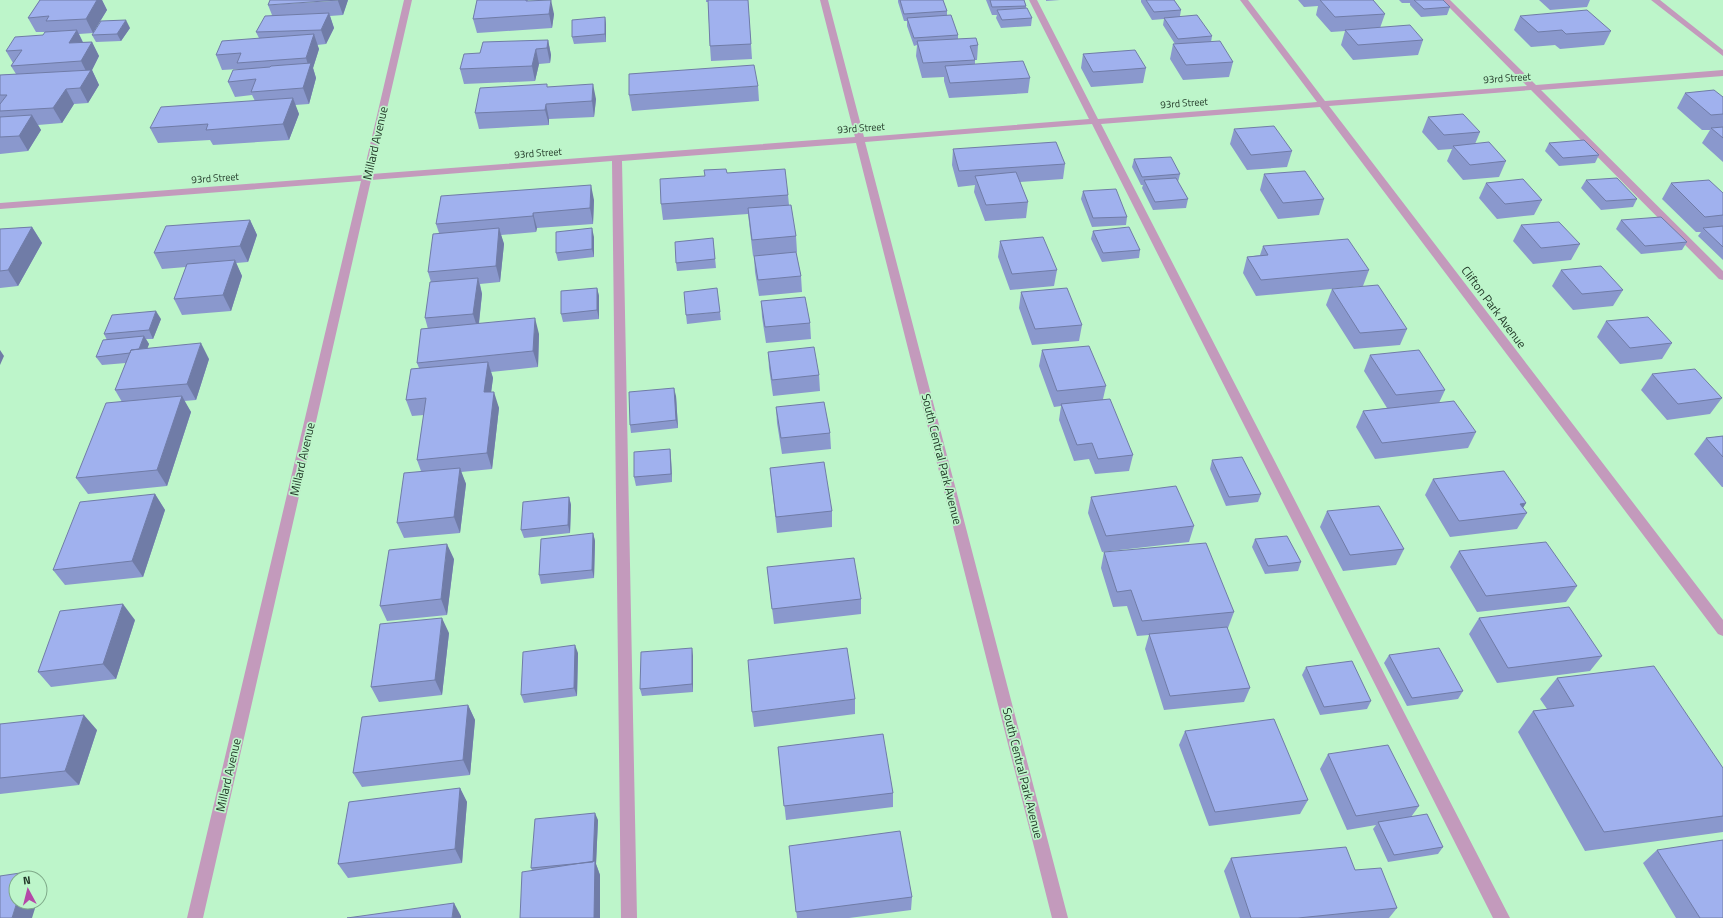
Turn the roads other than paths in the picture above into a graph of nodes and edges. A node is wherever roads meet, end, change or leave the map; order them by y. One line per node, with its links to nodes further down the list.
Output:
1 (408, 0): 14 (street, Millard Avenue)
2 (824, 0): 12 (street, South Central Park Avenue)
3 (1033, 0): 11 (street)
4 (1244, 0): 10 (street, Clifton Park Avenue)
5 (1446, 0): 9 (street)
6 (1655, 0): 7 (street)
7 (1723, 54)
8 (1723, 73): 9 (street, 93rd Street)
9 (1534, 88): 10 (street, 93rd Street); 16 (street)
10 (1322, 104): 11 (street, 93rd Street); 17 (street, Clifton Park Avenue)
11 (1096, 121): 12 (street, 93rd Street); 21 (street)
12 (860, 139): 13 (street, 93rd Street); 20 (street, South Central Park Avenue)
13 (617, 158): 14 (street, 93rd Street); 19 (street)
14 (367, 177): 15 (street, 93rd Street); 18 (street, Millard Avenue)
15 (0, 206)
16 (1723, 277)
17 (1723, 630)
18 (195, 918)
19 (629, 918)
20 (1060, 918)
21 (1502, 918)

